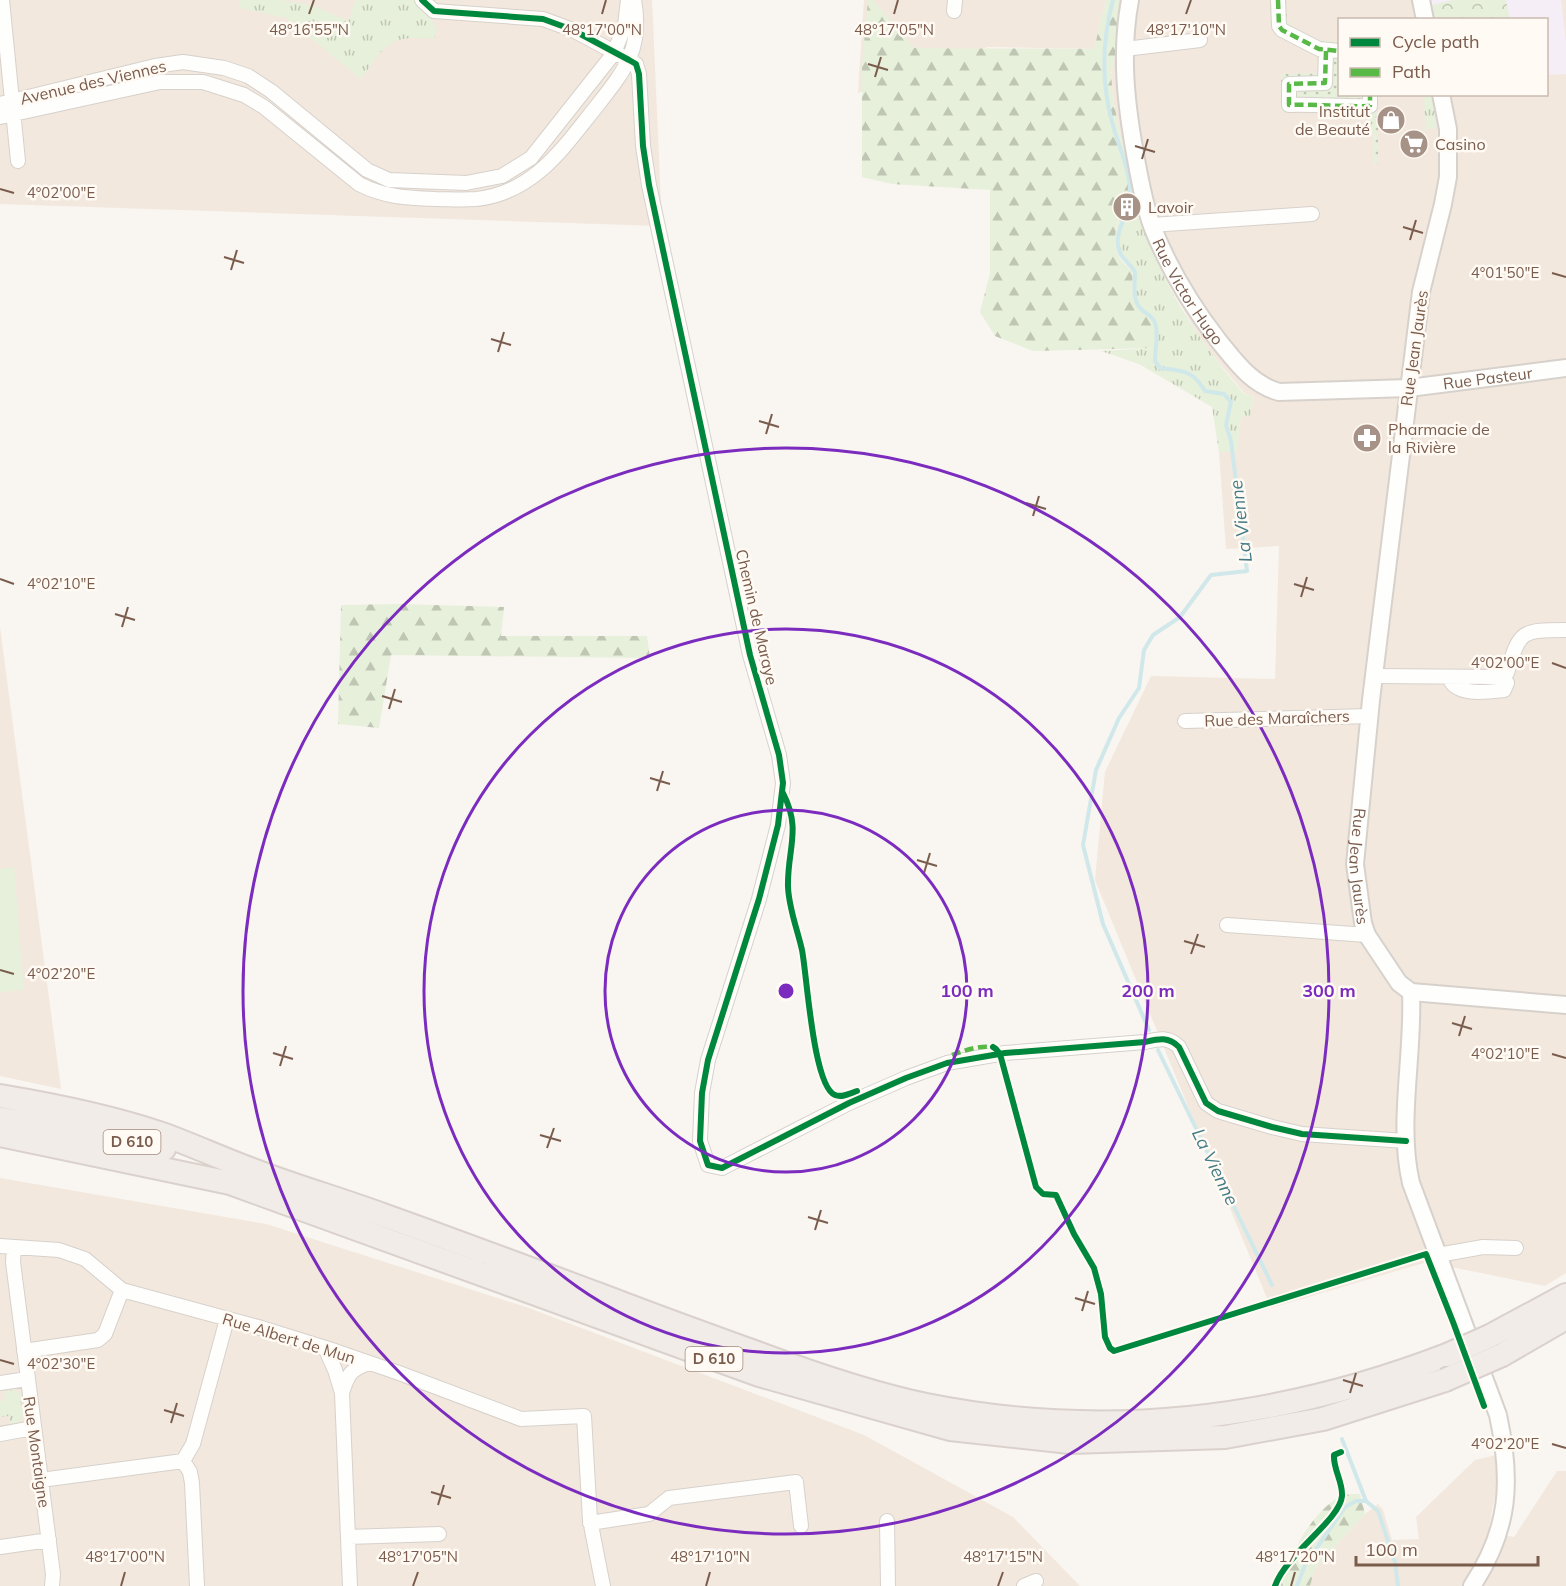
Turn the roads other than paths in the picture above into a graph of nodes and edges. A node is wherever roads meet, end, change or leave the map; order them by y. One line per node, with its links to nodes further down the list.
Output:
1 (2, 0): 18 (street)
2 (422, 0): 12 (street)
3 (628, 0): 12 (street, Avenue des Viennes)
4 (634, 0): 13 (street, Avenue des Viennes)
5 (1131, 0): 10 (street, Rue Victor Hugo)
6 (1278, 0): 11 (street)
7 (1421, 0): 8 (street)
8 (1425, 18)
9 (1200, 40): 10 (street)
10 (1125, 48): 22 (street, Rue Victor Hugo)
11 (1333, 51): 14 (street)
12 (614, 53): 13 (street); 18 (street, Avenue des Viennes)
13 (629, 60): 18 (street, Avenue des Viennes); 36 (street, Chemin de Maraye)
14 (1325, 83): 17 (street); 17 (street)
15 (1441, 96): 24 (street, Rue Jean Jaurès)
16 (1370, 100): 17 (street)
17 (1326, 104)
18 (9, 106): 19 (street, Avenue des Viennes); 20 (street)
19 (0, 117)
20 (18, 161)
21 (1311, 214): 22 (street)
22 (1151, 225): 24 (street, Rue Victor Hugo)
23 (1566, 368): 24 (street, Rue Pasteur)
24 (1409, 388): 26 (street, Rue Jean Jaurès)
25 (1566, 630): 26 (street)
26 (1374, 676): 27 (street, Rue Jean Jaurès)
27 (1370, 716): 28 (street, Rue des Maraîchers); 30 (street, Rue Jean Jaurès)
28 (1185, 721)
29 (1227, 925): 30 (street)
30 (1367, 934): 31 (street, Rue Jean Jaurès)
31 (1411, 992): 32 (street); 36 (street)
32 (1566, 1005)
33 (0, 1096): 37 (highway)
34 (0, 1119): 37 (highway, D 610)
35 (0, 1135): 43 (highway, D 610, bridge)
36 (1406, 1141): 40 (street)
37 (261, 1174): 42 (highway, D 610, bridge)
38 (7, 1246): 41 (street, Rue Albert de Mun); 46 (street, Rue Montaigne)
39 (1516, 1248): 40 (street)
40 (1438, 1255): 67 (street)
41 (122, 1290): 44 (street, Rue Albert de Mun); 46 (street)
42 (1566, 1295)
43 (1566, 1318)
44 (227, 1319): 45 (street, Rue Albert de Mun); 53 (street)
45 (324, 1348): 47 (street, Rue Albert de Mun); 50 (street)
46 (24, 1351): 48 (street, Rue Montaigne)
47 (369, 1363): 50 (street); 56 (street, Rue Albert de Mun)
48 (27, 1379): 49 (street); 51 (street, Rue Montaigne)
49 (0, 1383)
50 (342, 1393): 59 (street)
51 (33, 1428): 52 (street); 54 (street, Rue Montaigne)
52 (0, 1434)
53 (183, 1461): 54 (street); 63 (street)
54 (41, 1480): 60 (street, Rue Montaigne)
55 (886, 1521): 66 (street)
56 (590, 1523): 57 (street); 65 (street)
57 (801, 1526)
58 (439, 1534): 59 (street)
59 (348, 1537): 64 (street)
60 (49, 1540): 61 (street); 62 (street, Rue Montaigne)
61 (0, 1547)
62 (52, 1586)
63 (197, 1586)
64 (350, 1586)
65 (603, 1586)
66 (888, 1586)
67 (1472, 1586)

